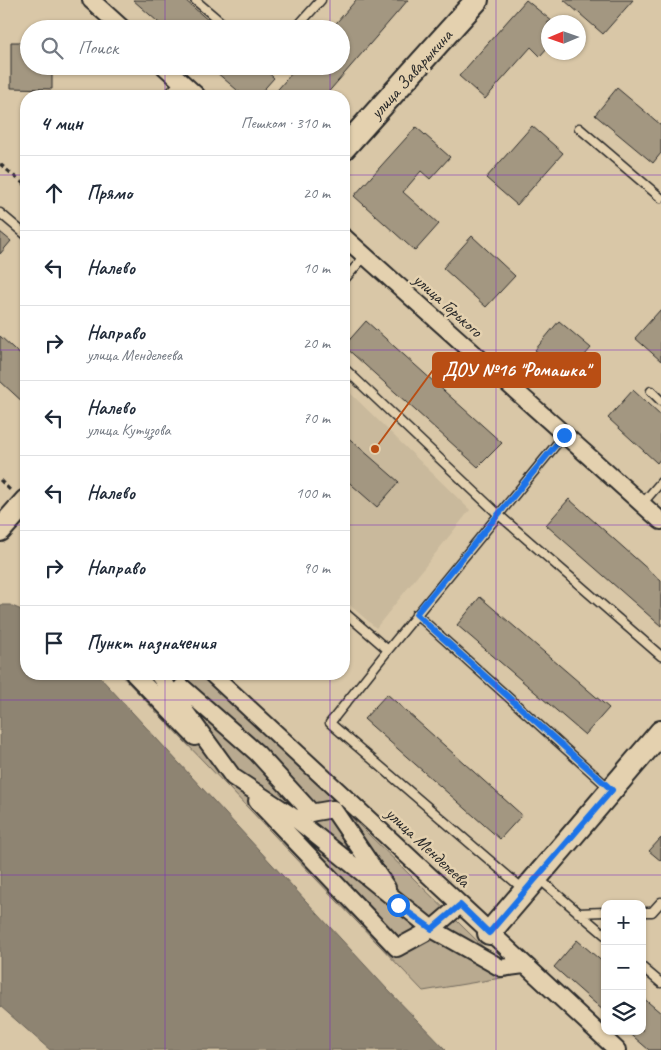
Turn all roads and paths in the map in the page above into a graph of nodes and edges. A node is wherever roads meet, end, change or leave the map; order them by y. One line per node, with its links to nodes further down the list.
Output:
1 (91, 0): 5 (street)
2 (195, 0): 6 (lane)
3 (321, 0): 7 (lane)
4 (477, 0): 13 (street, улица Заварыкина)
5 (113, 20)
6 (218, 20)
7 (303, 20)
8 (174, 75): 9 (street)
9 (181, 82): 10 (lane); 11 (street)
10 (173, 90)
11 (190, 90)
12 (579, 128): 16 (lane)
13 (350, 141)
14 (0, 164): 15 (path)
15 (20, 181)
16 (661, 198)
17 (0, 213): 18 (lane)
18 (20, 231)
19 (350, 242): 20 (street, улица Горького)
20 (364, 257): 21 (lane); 25 (street, улица Горького)
21 (350, 273)
22 (350, 374): 31 (lane)
23 (651, 391): 24 (lane)
24 (661, 401)
25 (564, 435): 29 (street, улица Горького); 31 (lane)
26 (0, 480): 28 (path)
27 (661, 482): 29 (lane)
28 (7, 487)
29 (642, 504): 32 (street, улица Горького)
30 (20, 508): 33 (street)
31 (499, 515): 34 (lane); 37 (lane)
32 (661, 521)
33 (0, 530)
34 (416, 614): 36 (lane); 45 (lane)
35 (350, 617): 36 (lane)
36 (388, 650): 48 (lane)
37 (661, 656)
38 (140, 680): 44 (street)
39 (163, 680): 42 (street)
40 (181, 680): 42 (street); 46 (street)
41 (218, 680): 51 (street, улица Менделеева)
42 (182, 705): 44 (street)
43 (661, 732): 45 (street)
44 (233, 777): 47 (street); 55 (street)
45 (612, 790): 48 (street)
46 (312, 813): 47 (street); 50 (street)
47 (292, 816): 50 (street)
48 (531, 884): 54 (lane); 57 (street)
49 (661, 902): 53 (lane)
50 (398, 905): 55 (street)
51 (460, 905): 55 (street); 57 (street, улица Менделеева)
52 (601, 912): 54 (lane)
53 (646, 912)
54 (578, 913): 56 (lane)
55 (432, 929): 58 (street)
56 (601, 932)
57 (489, 933): 58 (street, улица Менделеева)
58 (524, 965): 61 (street, улица Менделеева)
59 (646, 971): 60 (lane)
60 (661, 984)
61 (617, 1050)

